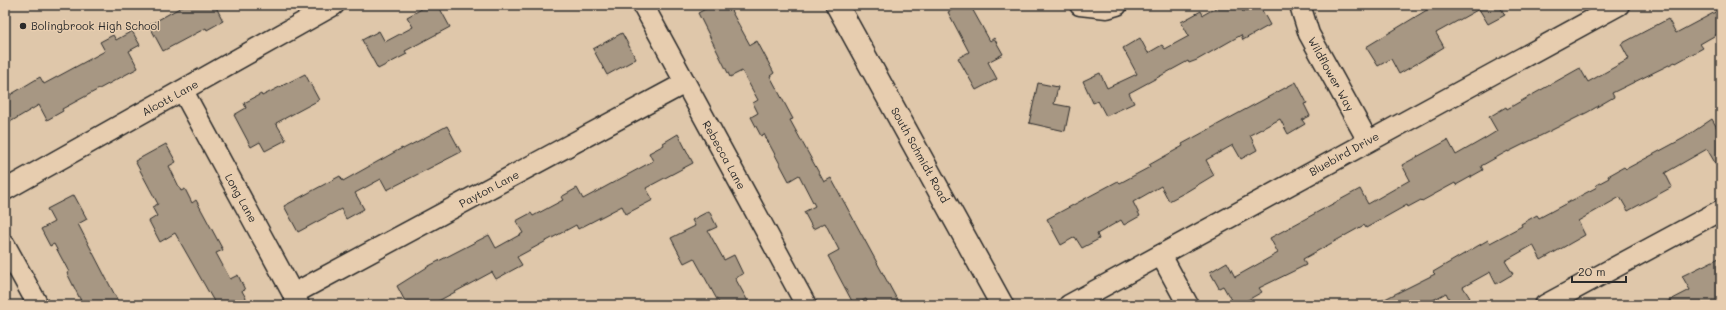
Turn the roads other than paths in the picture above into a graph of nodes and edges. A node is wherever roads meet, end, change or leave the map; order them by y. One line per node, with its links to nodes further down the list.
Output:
1 (334, 5): 9 (street, Alcott Lane)
2 (643, 5): 8 (street, Rebecca Lane)
3 (837, 5): 18 (street, South Schmidt Road)
4 (1080, 5): 5 (street)
5 (1117, 5)
6 (1300, 5): 10 (street, Wildflower Way)
7 (1619, 5): 10 (street, Bluebird Drive)
8 (685, 83): 15 (street, Payton Lane); 17 (street, Rebecca Lane)
9 (183, 91): 11 (street, Alcott Lane); 15 (street, Long Lane)
10 (1368, 141): 14 (street, Bluebird Drive)
11 (5, 190)
12 (1721, 210): 21 (street)
13 (5, 245): 16 (street)
14 (1161, 255): 19 (street, Bluebird Drive); 20 (street)
15 (296, 300)
16 (38, 305)
17 (806, 305)
18 (1002, 305)
19 (1069, 305)
20 (1188, 305)
21 (1545, 305)

